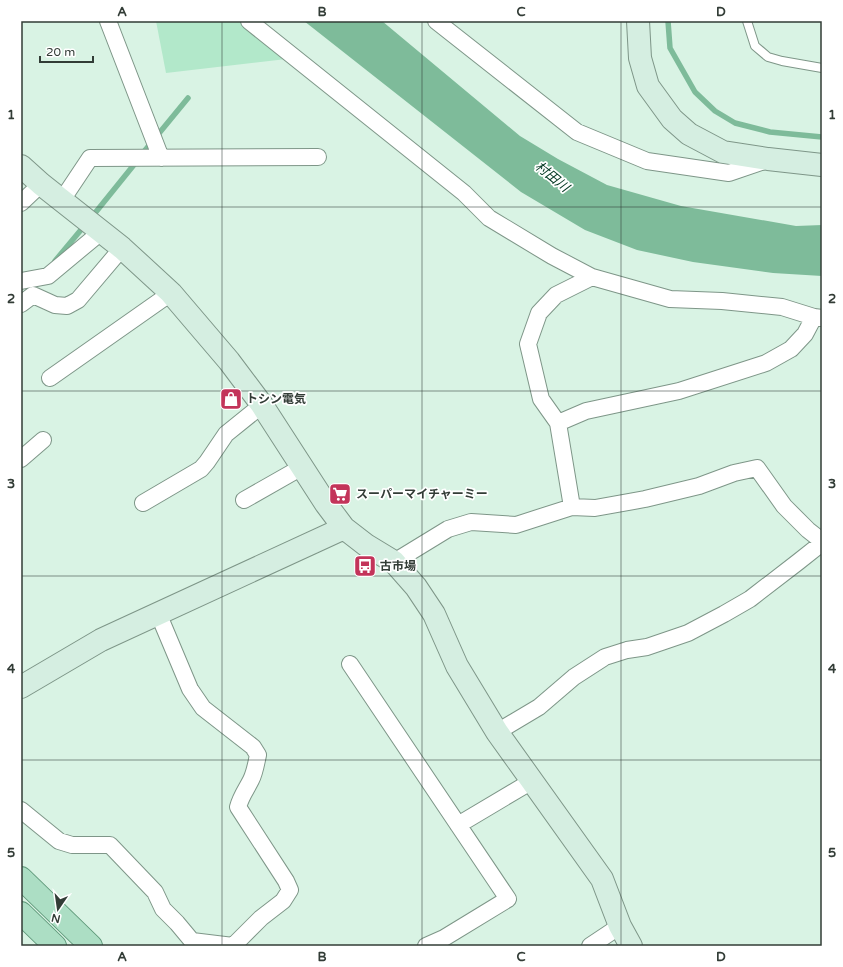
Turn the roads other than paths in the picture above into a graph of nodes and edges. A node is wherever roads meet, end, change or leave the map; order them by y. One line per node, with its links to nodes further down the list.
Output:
1 (108, 21): 7 (street)
2 (249, 21): 17 (street)
3 (436, 21): 9 (street)
4 (638, 21): 9 (street)
5 (748, 21): 6 (lane)
6 (822, 68)
7 (161, 158): 8 (street); 13 (street)
8 (318, 158)
9 (768, 159): 10 (street)
10 (822, 165)
11 (21, 166): 12 (street)
12 (41, 184): 13 (street); 14 (street)
13 (62, 200): 15 (street)
14 (21, 203)
15 (101, 232): 16 (street); 18 (street)
16 (122, 248): 19 (street); 20 (street)
17 (592, 277): 21 (street); 24 (street)
18 (21, 281)
19 (171, 292): 22 (street); 23 (street)
20 (21, 304)
21 (818, 317): 24 (street)
22 (50, 378)
23 (262, 405): 27 (street); 29 (street)
24 (558, 423): 30 (street)
25 (43, 440): 26 (street)
26 (21, 459)
27 (302, 467): 28 (street); 31 (street)
28 (244, 500)
29 (143, 503)
30 (572, 506): 32 (street); 33 (street)
31 (344, 528): 33 (street); 34 (street)
32 (822, 542): 37 (street)
33 (394, 562): 37 (street)
34 (158, 613): 36 (street); 46 (street)
35 (350, 664): 40 (street)
36 (21, 687)
37 (497, 732): 38 (street)
38 (532, 782): 40 (street); 43 (street)
39 (21, 810): 46 (street)
40 (458, 825): 47 (street)
41 (21, 878): 45 (main road)
42 (21, 913): 44 (main road)
43 (620, 926): 48 (street); 49 (street)
44 (55, 946)
45 (91, 946)
46 (233, 946)
47 (426, 946)
48 (590, 946)
49 (631, 946)

